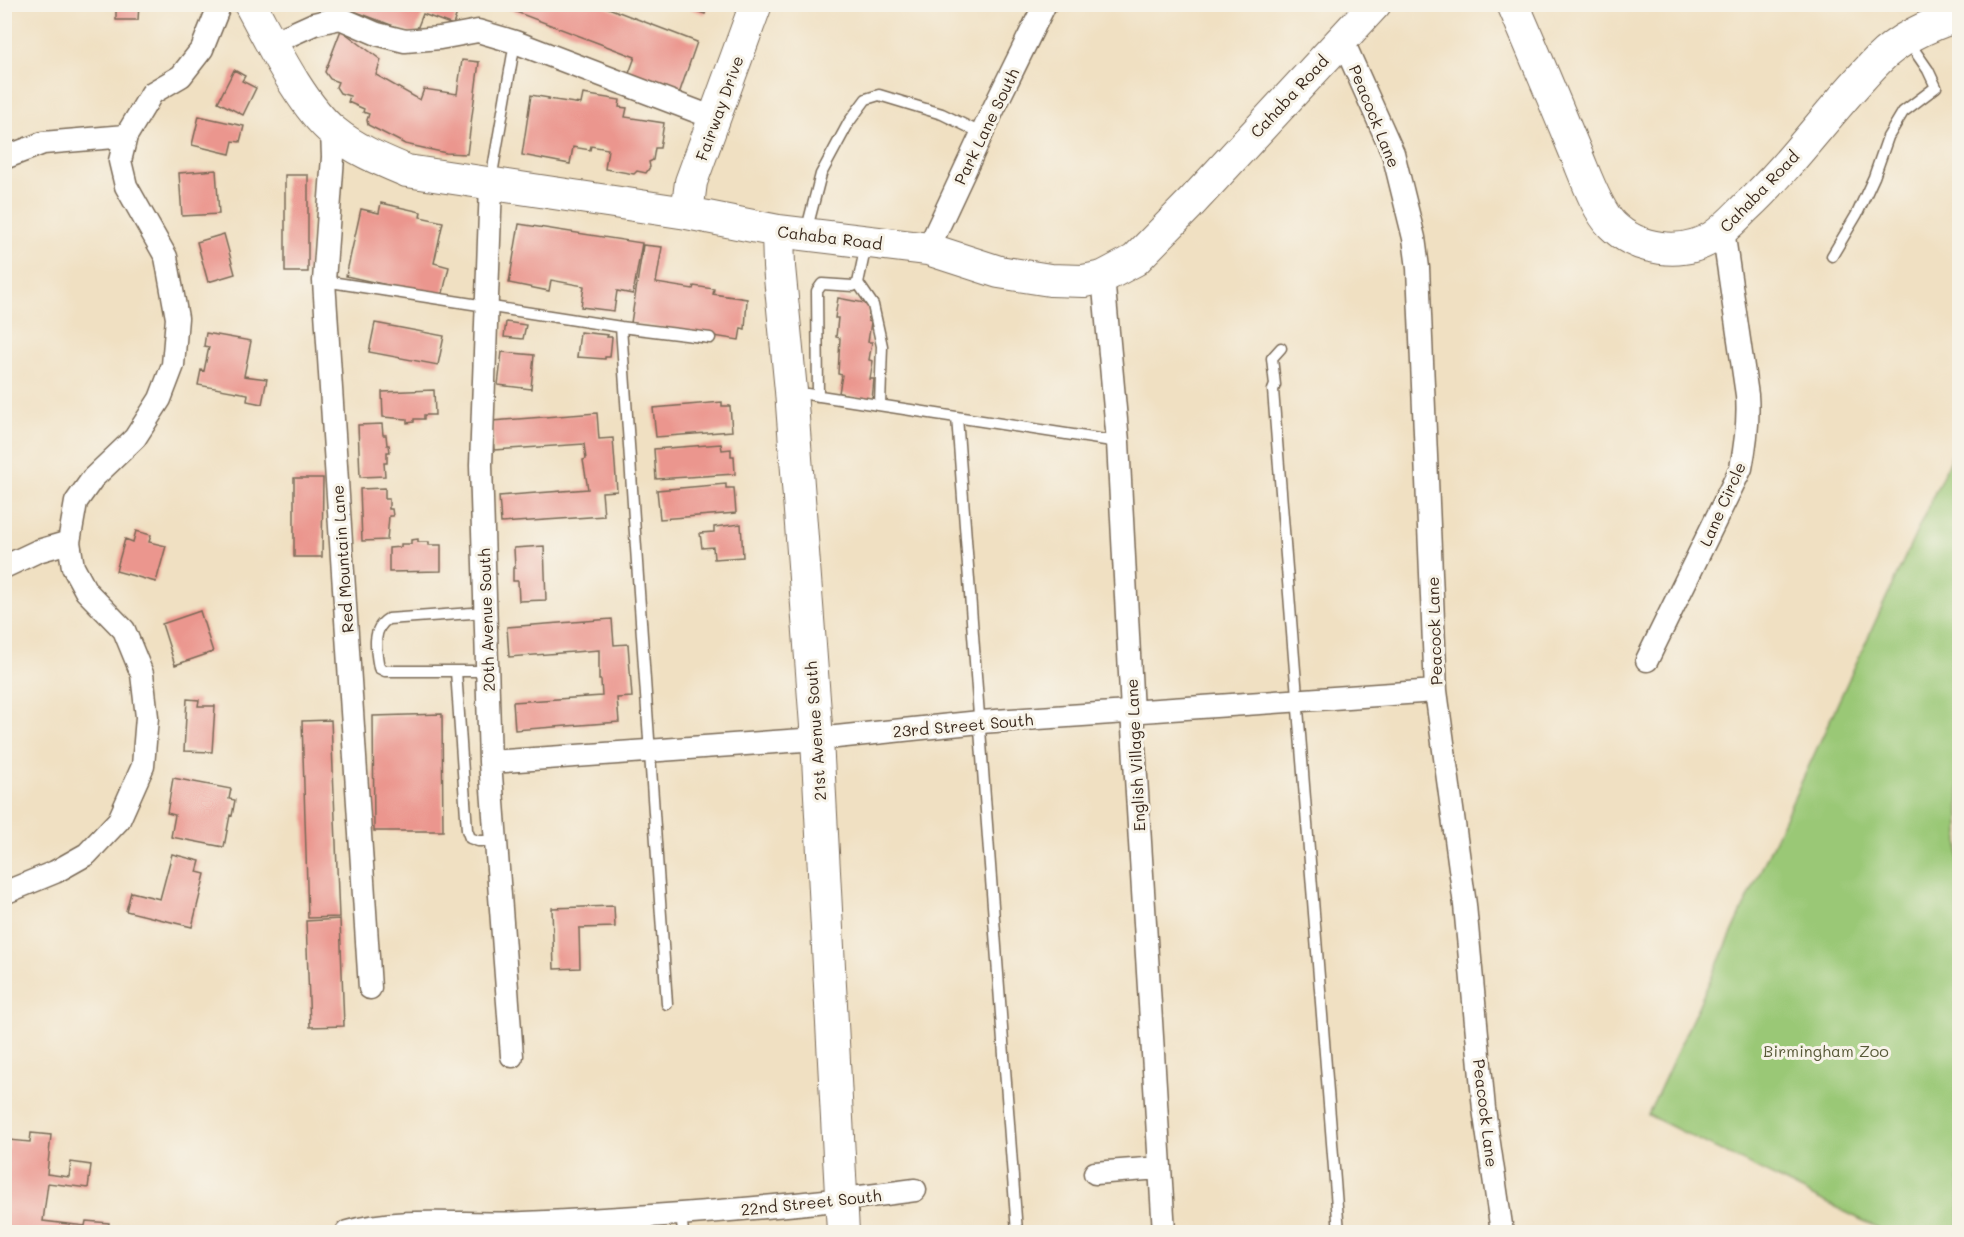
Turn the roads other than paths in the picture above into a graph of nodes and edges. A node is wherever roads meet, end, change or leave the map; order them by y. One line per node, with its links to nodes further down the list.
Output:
1 (220, 4): 15 (street)
2 (250, 4): 11 (street, Cahaba Road)
3 (756, 4): 12 (street, Fairway Drive)
4 (1046, 4): 14 (street, Park Lane South)
5 (1375, 4): 9 (street, Cahaba Road)
6 (1514, 4): 19 (street, Cahaba Road)
7 (1959, 15): 8 (street, Cahaba Road)
8 (1906, 38): 19 (street, Cahaba Road); 23 (lane)
9 (1342, 39): 24 (street, Cahaba Road); 41 (street, Peacock Lane)
10 (515, 42): 11 (street); 12 (street); 17 (lane)
11 (272, 43): 13 (street, Cahaba Road)
12 (714, 118): 18 (street, Fairway Drive)
13 (332, 130): 17 (street, Cahaba Road); 25 (street, Red Mountain Lane)
14 (981, 133): 20 (lane); 22 (street, Park Lane South)
15 (126, 136): 16 (street); 35 (street)
16 (4, 158)
17 (490, 183): 18 (street, Cahaba Road); 27 (street, 20th Avenue South)
18 (687, 213): 20 (street, Cahaba Road)
19 (1723, 230): 38 (street, Lane Circle)
20 (792, 233): 21 (street, Cahaba Road); 31 (street, 21st Avenue South)
21 (867, 242): 22 (street, Cahaba Road); 26 (lane)
22 (928, 249): 24 (street, Cahaba Road)
23 (1832, 256)
24 (1103, 277): 34 (street, English Village Lane)
25 (324, 281): 27 (lane); 50 (street, Red Mountain Lane)
26 (858, 283): 31 (lane); 32 (lane)
27 (486, 307): 28 (lane); 37 (street, 20th Avenue South)
28 (621, 327): 29 (lane); 46 (lane)
29 (710, 338)
30 (1281, 348): 42 (lane)
31 (804, 393): 32 (lane); 45 (street, 21st Avenue South)
32 (880, 405): 33 (lane)
33 (957, 417): 34 (lane); 44 (lane)
34 (1118, 442): 43 (street, English Village Lane)
35 (69, 542): 36 (street); 49 (street)
36 (4, 567)
37 (486, 612): 39 (lane); 40 (street, 20th Avenue South)
38 (1647, 660)
39 (456, 671): 40 (lane); 48 (lane)
40 (488, 671): 47 (street, 20th Avenue South)
41 (1436, 691): 42 (street, 23rd Street South); 64 (street, Peacock Lane)
42 (1298, 700): 43 (street, 23rd Street South); 63 (lane)
43 (1132, 712): 44 (street, 23rd Street South); 53 (street, English Village Lane)
44 (980, 722): 45 (street, 23rd Street South); 61 (lane)
45 (817, 739): 46 (street, 23rd Street South); 56 (street, 21st Avenue South)
46 (650, 752): 47 (street, 23rd Street South); 51 (lane)
47 (490, 762): 48 (street, 20th Avenue South)
48 (496, 841): 52 (street, 20th Avenue South)
49 (4, 893)
50 (370, 988)
51 (667, 1004)
52 (512, 1056)
53 (1159, 1168): 54 (street); 62 (street, English Village Lane)
54 (1095, 1173)
55 (915, 1190): 56 (street, 22nd Street South)
56 (841, 1201): 57 (street, 22nd Street South); 60 (street, 21st Avenue South)
57 (682, 1223): 58 (street, 22nd Street South)
58 (523, 1228): 59 (street, 22nd Street South)
59 (347, 1233)
60 (843, 1233)
61 (1017, 1233)
62 (1164, 1233)
63 (1339, 1233)
64 (1502, 1233)

